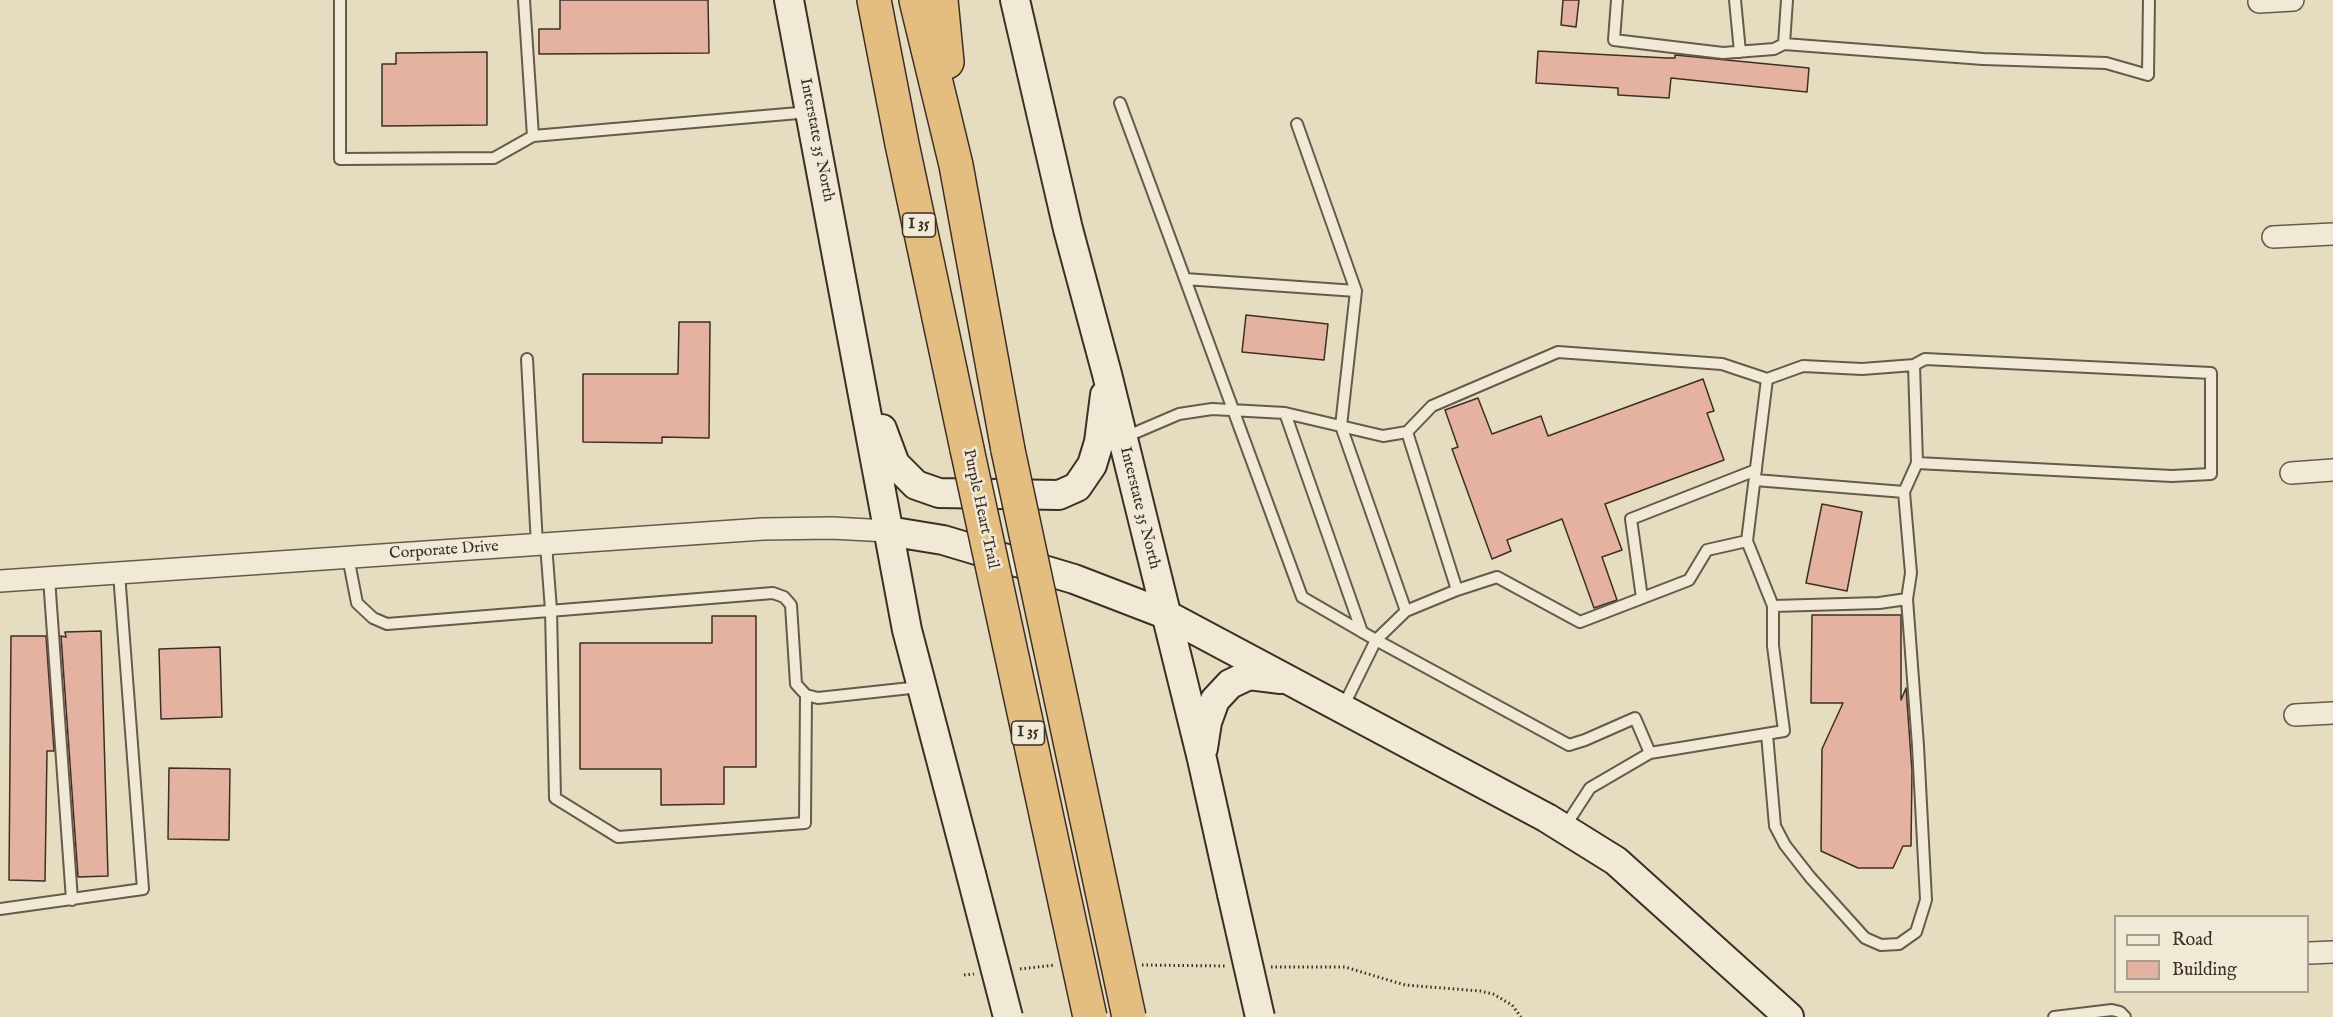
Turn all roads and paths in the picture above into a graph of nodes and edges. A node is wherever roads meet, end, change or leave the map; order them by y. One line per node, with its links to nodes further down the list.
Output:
1 (340, 0): 19 (lane)
2 (524, 0): 19 (lane)
3 (789, 0): 17 (main road, Interstate 35 North)
4 (874, 0): 72 (highway, Purple Heart Trail / I 35, bridge)
5 (916, 0): 20 (highway, I 35)
6 (940, 0): 20 (highway)
7 (1016, 0): 28 (main road, Interstate 35 North)
8 (1617, 0): 15 (lane)
9 (1735, 0): 15 (lane)
10 (1787, 0): 14 (lane)
11 (2150, 0): 14 (lane)
12 (2293, 0): 13 (street)
13 (2259, 2)
14 (1784, 44): 15 (lane)
15 (1740, 52)
16 (1120, 103): 23 (lane)
17 (810, 112): 19 (lane); 25 (main road, Interstate 35 North)
18 (1297, 124): 24 (lane)
19 (532, 136)
20 (956, 165): 73 (highway, I 35, bridge)
21 (2333, 234): 22 (street)
22 (2273, 237)
23 (1185, 279): 24 (lane); 30 (lane)
24 (1356, 291): 32 (lane)
25 (856, 356): 28 (main road); 40 (main road, Interstate 35 North)
26 (527, 359): 42 (lane)
27 (1914, 365): 29 (lane); 35 (lane); 35 (lane)
28 (1107, 374): 34 (main road, Interstate 35 North)
29 (1767, 379): 33 (lane); 38 (lane)
30 (1233, 410): 31 (lane); 34 (lane); 54 (lane)
31 (1285, 412): 32 (lane); 54 (lane)
32 (1341, 426): 33 (lane); 52 (lane)
33 (1407, 432): 47 (lane)
34 (1122, 438): 53 (main road, Interstate 35 North)
35 (1917, 463): 39 (lane)
36 (2333, 470): 37 (street)
37 (2291, 473)
38 (1755, 475): 39 (lane); 41 (lane); 48 (lane)
39 (1904, 492): 49 (lane)
40 (888, 531): 42 (street, Corporate Drive); 53 (main road); 57 (main road, Interstate 35 North)
41 (1747, 540): 48 (lane); 50 (lane)
42 (542, 544): 43 (street, Corporate Drive); 51 (lane)
43 (348, 557): 44 (street, Corporate Drive); 51 (lane)
44 (119, 573): 45 (street, Corporate Drive); 66 (lane)
45 (50, 578): 46 (street, Corporate Drive); 66 (lane)
46 (0, 581)
47 (1457, 590): 48 (lane); 52 (lane)
48 (1642, 598)
49 (1907, 599): 50 (lane); 62 (lane)
50 (1773, 606): 62 (lane)
51 (551, 610): 58 (lane); 58 (lane)
52 (1406, 611): 55 (lane)
53 (1165, 614): 56 (main road); 64 (main road, Interstate 35 North)
54 (1362, 632): 55 (lane)
55 (1376, 640): 59 (lane); 63 (lane)
56 (1292, 680): 59 (main road); 64 (main road)
57 (922, 687): 58 (lane); 71 (main road, Interstate 35 North, bridge)
58 (806, 695)
59 (1342, 708): 65 (main road)
60 (2333, 713): 61 (street)
61 (2295, 715)
62 (1767, 734): 63 (lane)
63 (1650, 753): 65 (lane)
64 (1202, 759): 74 (main road, Interstate 35 North, bridge)
65 (1564, 828): 76 (main road)
66 (72, 900): 67 (lane)
67 (0, 909)
68 (2333, 952): 69 (street)
69 (2310, 953)
70 (1269, 967): 75 (path)
71 (1008, 1017)
72 (1090, 1017)
73 (1129, 1017)
74 (1260, 1017)
75 (1521, 1017)
76 (1789, 1017)
77 (2054, 1017): 78 (lane)
78 (2125, 1017)

